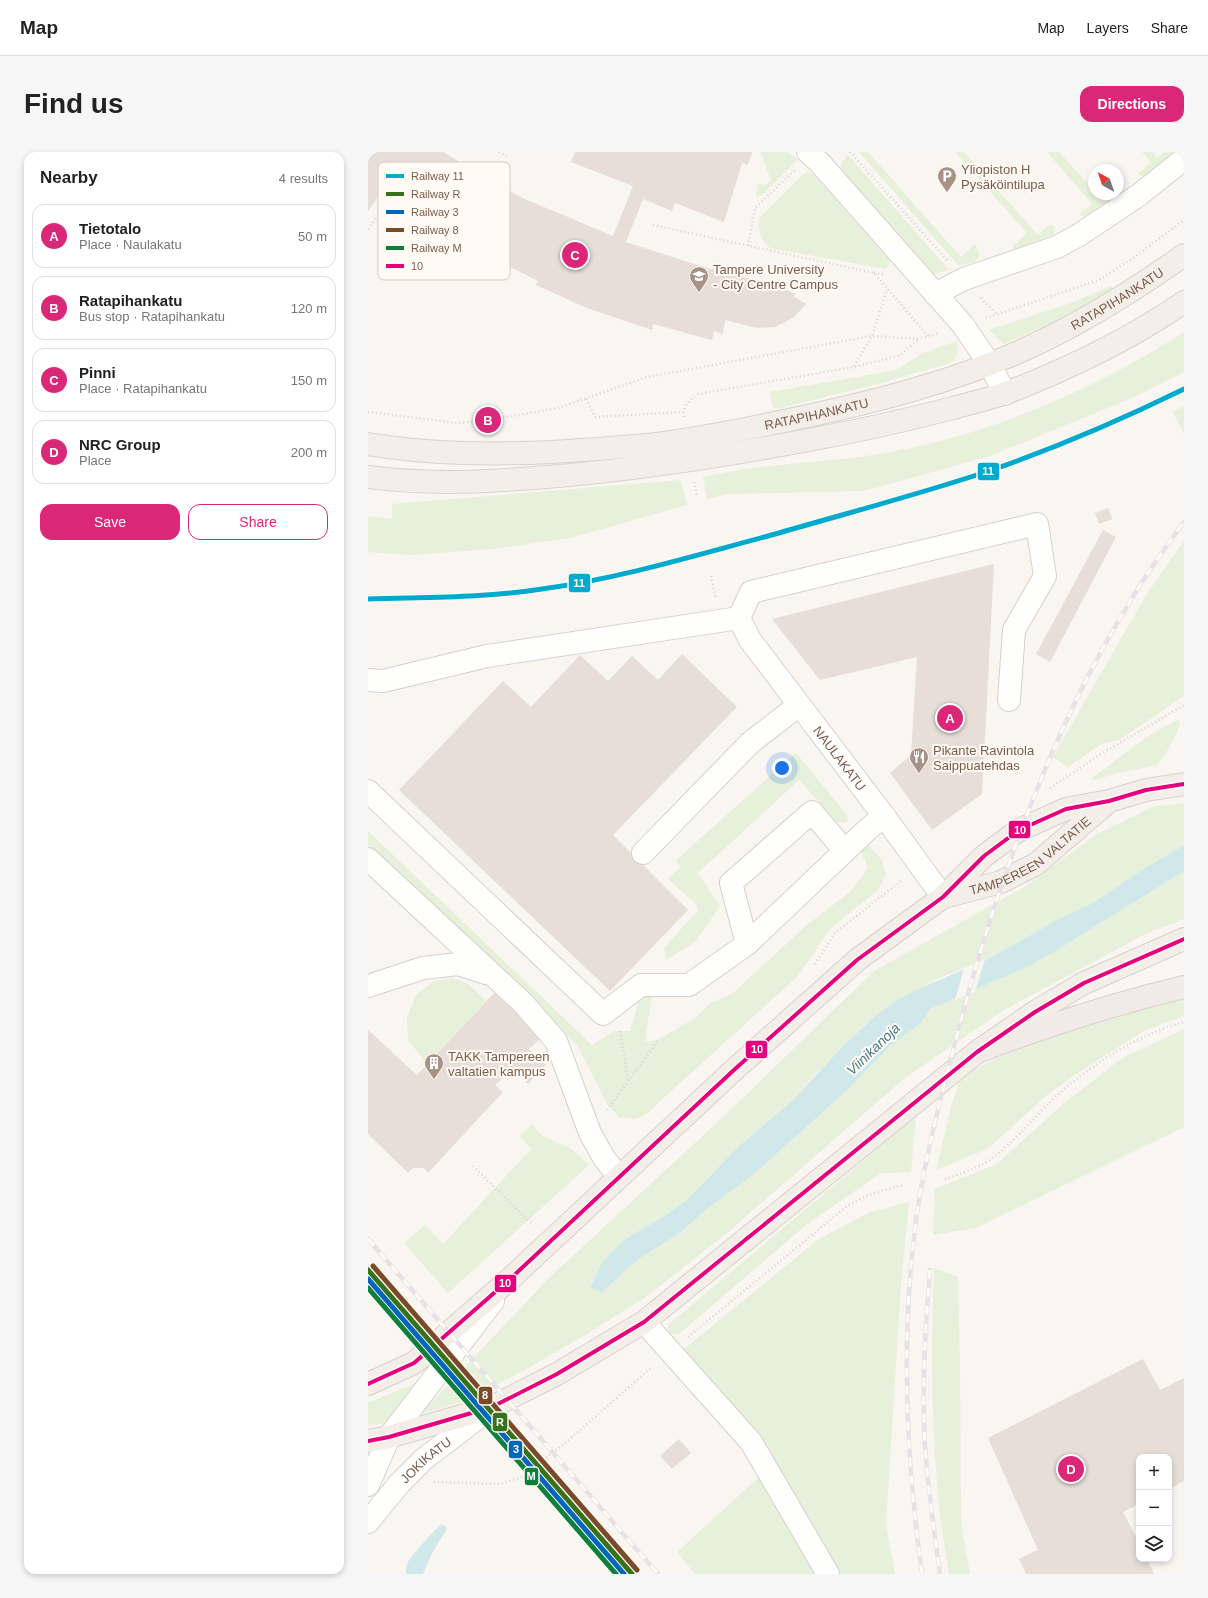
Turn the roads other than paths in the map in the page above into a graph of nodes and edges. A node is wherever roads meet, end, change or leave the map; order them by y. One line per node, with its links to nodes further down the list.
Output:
1 (818, 155): 4 (street)
2 (1184, 159): 4 (street)
3 (1184, 255): 6 (main road, RATAPIHANKATU)
4 (935, 294): 6 (street)
5 (1184, 302): 7 (main road, RATAPIHANKATU)
6 (990, 365): 7 (street); 8 (main road, RATAPIHANKATU)
7 (1005, 394): 9 (main road, RATAPIHANKATU)
8 (368, 444)
9 (368, 477)
10 (739, 618): 11 (street); 12 (street); 13 (street, NAULAKATU)
11 (368, 680)
12 (1009, 700)
13 (799, 705): 17 (street, NAULAKATU); 19 (street)
14 (1184, 784): 16 (main road, TAMPEREEN VALTATIE)
15 (368, 790): 23 (street)
16 (1109, 802): 21 (main road, TAMPEREEN VALTATIE); 21 (main road, TAMPEREEN VALTATIE)
17 (884, 816): 18 (street); 21 (street, NAULAKATU)
18 (845, 851): 23 (street); 23 (street)
19 (643, 853)
20 (368, 860): 24 (street)
21 (943, 897): 28 (main road, TAMPEREEN VALTATIE)
22 (1184, 939): 27 (main road)
23 (747, 944)
24 (491, 975): 25 (street); 28 (street)
25 (368, 986)
26 (1184, 987): 27 (highway)
27 (977, 1052): 30 (main road)
28 (619, 1176): 29 (main road, TAMPEREEN VALTATIE)
29 (510, 1279): 31 (main road, TAMPEREEN VALTATIE); 33 (street)
30 (644, 1322): 32 (main road); 37 (street)
31 (368, 1384)
32 (492, 1407): 33 (main road); 36 (street, JOKIKATU)
33 (389, 1437): 34 (main road); 35 (street)
34 (368, 1441)
35 (368, 1485)
36 (368, 1522)
37 (828, 1574)

